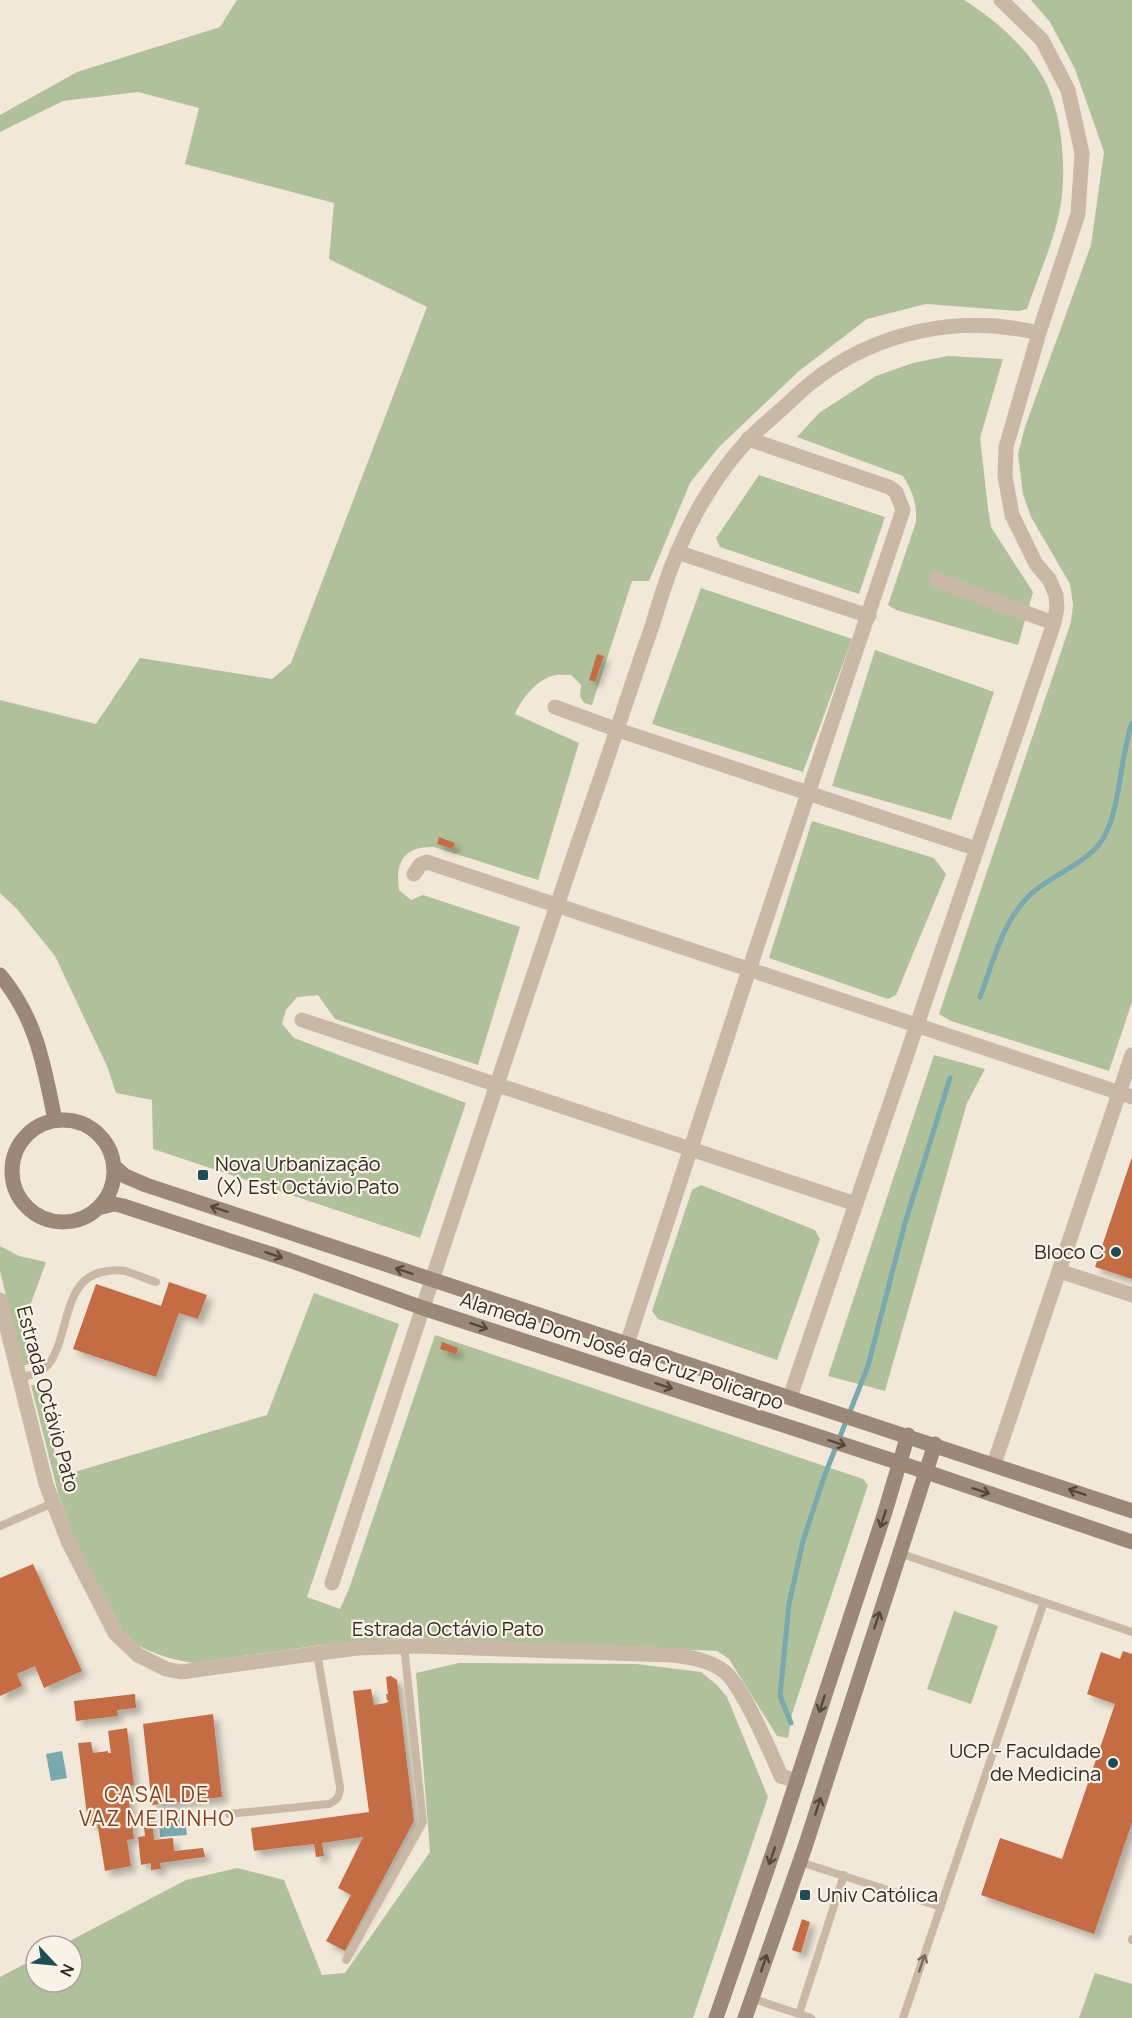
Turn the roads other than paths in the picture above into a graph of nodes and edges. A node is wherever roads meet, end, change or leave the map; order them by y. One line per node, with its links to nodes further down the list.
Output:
1 (1000, 0): 2 (street)
2 (1039, 333): 3 (street); 7 (street)
3 (748, 439): 4 (street); 6 (street)
4 (677, 552): 6 (street); 9 (street)
5 (936, 580): 7 (street)
6 (868, 616): 10 (street)
7 (1054, 624): 11 (street)
8 (555, 707): 9 (street)
9 (618, 730): 10 (street); 13 (street)
10 (809, 792): 11 (street); 14 (street)
11 (977, 849): 17 (street)
12 (414, 874): 13 (street)
13 (557, 905): 14 (street); 19 (street)
14 (749, 970): 17 (street); 22 (street)
15 (0, 975): 21 (street)
16 (302, 1020): 19 (street)
17 (916, 1026): 20 (street); 24 (street)
18 (1132, 1055): 20 (street)
19 (496, 1084): 22 (street); 27 (street)
20 (1126, 1095): 26 (street)
21 (55, 1120): 23 (street); 25 (street)
22 (690, 1148): 24 (street); 32 (street)
23 (114, 1166): 25 (street); 27 (street, Alameda Dom José da Cruz Policarpo, one-way to 23)
24 (856, 1204): 34 (street)
25 (98, 1208): 31 (street, Alameda Dom José da Cruz Policarpo, one-way to 31)
26 (1059, 1271): 29 (street); 38 (street)
27 (432, 1280): 31 (street); 32 (street, Alameda Dom José da Cruz Policarpo)
28 (156, 1282): 33 (lane)
29 (1132, 1295)
30 (0, 1300): 33 (street, Estrada Octávio Pato)
31 (423, 1308): 37 (street, Alameda Dom José da Cruz Policarpo, one-way to 37); 45 (street)
32 (627, 1344): 34 (street, Alameda Dom José da Cruz Policarpo)
33 (19, 1378): 40 (street, Estrada Octávio Pato)
34 (790, 1397): 35 (street, Alameda Dom José da Cruz Policarpo)
35 (908, 1435): 36 (street, Alameda Dom José da Cruz Policarpo); 37 (street)
36 (935, 1444): 38 (street, Alameda Dom José da Cruz Policarpo); 39 (street)
37 (900, 1463): 39 (street, Alameda Dom José da Cruz Policarpo); 50 (street, one-way to 50)
38 (994, 1464): 41 (street, Alameda Dom José da Cruz Policarpo, one-way to 38)
39 (926, 1472): 43 (street, Alameda Dom José da Cruz Policarpo, one-way to 43); 44 (street)
40 (53, 1503): 42 (lane); 49 (street, Estrada Octávio Pato)
41 (1132, 1510)
42 (0, 1526)
43 (1132, 1542)
44 (899, 1553): 46 (lane); 52 (street, one-way to 44)
45 (332, 1583)
46 (1044, 1602): 47 (lane); 54 (lane)
47 (1132, 1632)
48 (404, 1646): 49 (street, Estrada Octávio Pato); 50 (street, Estrada Octávio Pato); 55 (lane)
49 (317, 1653): 51 (lane)
50 (797, 1781): 58 (street, one-way to 58)
51 (229, 1814)
52 (800, 1862): 53 (lane); 56 (street, one-way to 52)
53 (844, 1875): 54 (lane); 57 (lane)
54 (941, 1907): 61 (lane, one-way to 54)
55 (346, 1960)
56 (751, 1998): 57 (lane); 59 (street)
57 (799, 2014): 60 (lane)
58 (716, 2018)
59 (745, 2018)
60 (811, 2018)
61 (903, 2018)

